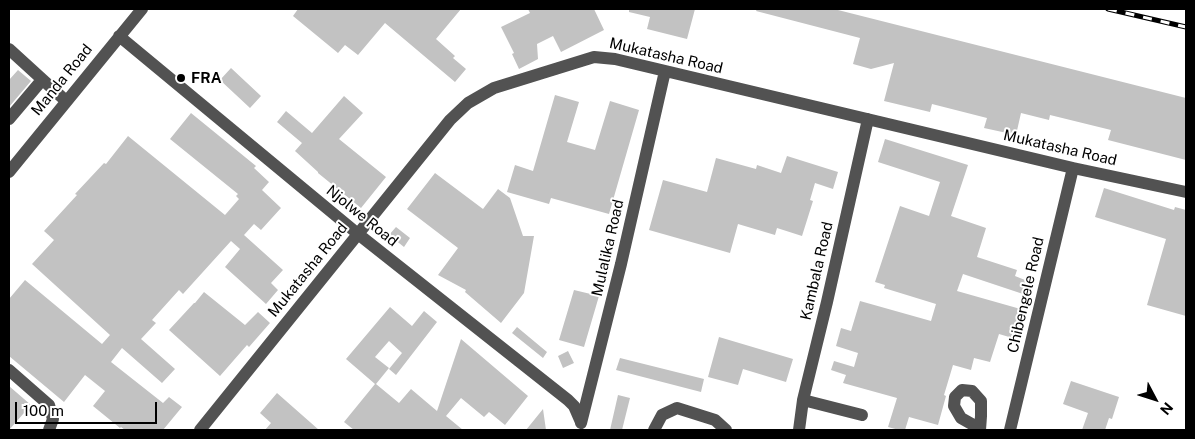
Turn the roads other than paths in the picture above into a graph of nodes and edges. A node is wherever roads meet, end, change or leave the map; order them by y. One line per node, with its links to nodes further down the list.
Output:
1 (142, 9): 2 (street, Manda Road)
2 (119, 36): 6 (street, Manda Road); 12 (street, Njolwe Road)
3 (9, 49): 5 (street)
4 (664, 71): 8 (street, Mukatasha Road); 12 (street, Mukatasha Road); 16 (street, Mulalika Road)
5 (42, 80): 6 (street); 7 (street)
6 (66, 101): 9 (street, Manda Road)
7 (9, 119)
8 (868, 119): 10 (street, Mukatasha Road); 14 (street, Kambala Road)
9 (10, 168)
10 (1073, 168): 11 (street, Mukatasha Road); 22 (street, Chibengele Road)
11 (1186, 192)
12 (358, 234): 16 (street, Njolwe Road); 18 (street, Mukatasha Road)
13 (9, 370): 17 (street)
14 (803, 400): 15 (street); 21 (street, Kambala Road)
15 (862, 415)
16 (581, 426)
17 (49, 430)
18 (200, 430)
19 (654, 430): 20 (street)
20 (726, 430)
21 (799, 430)
22 (1010, 430)

